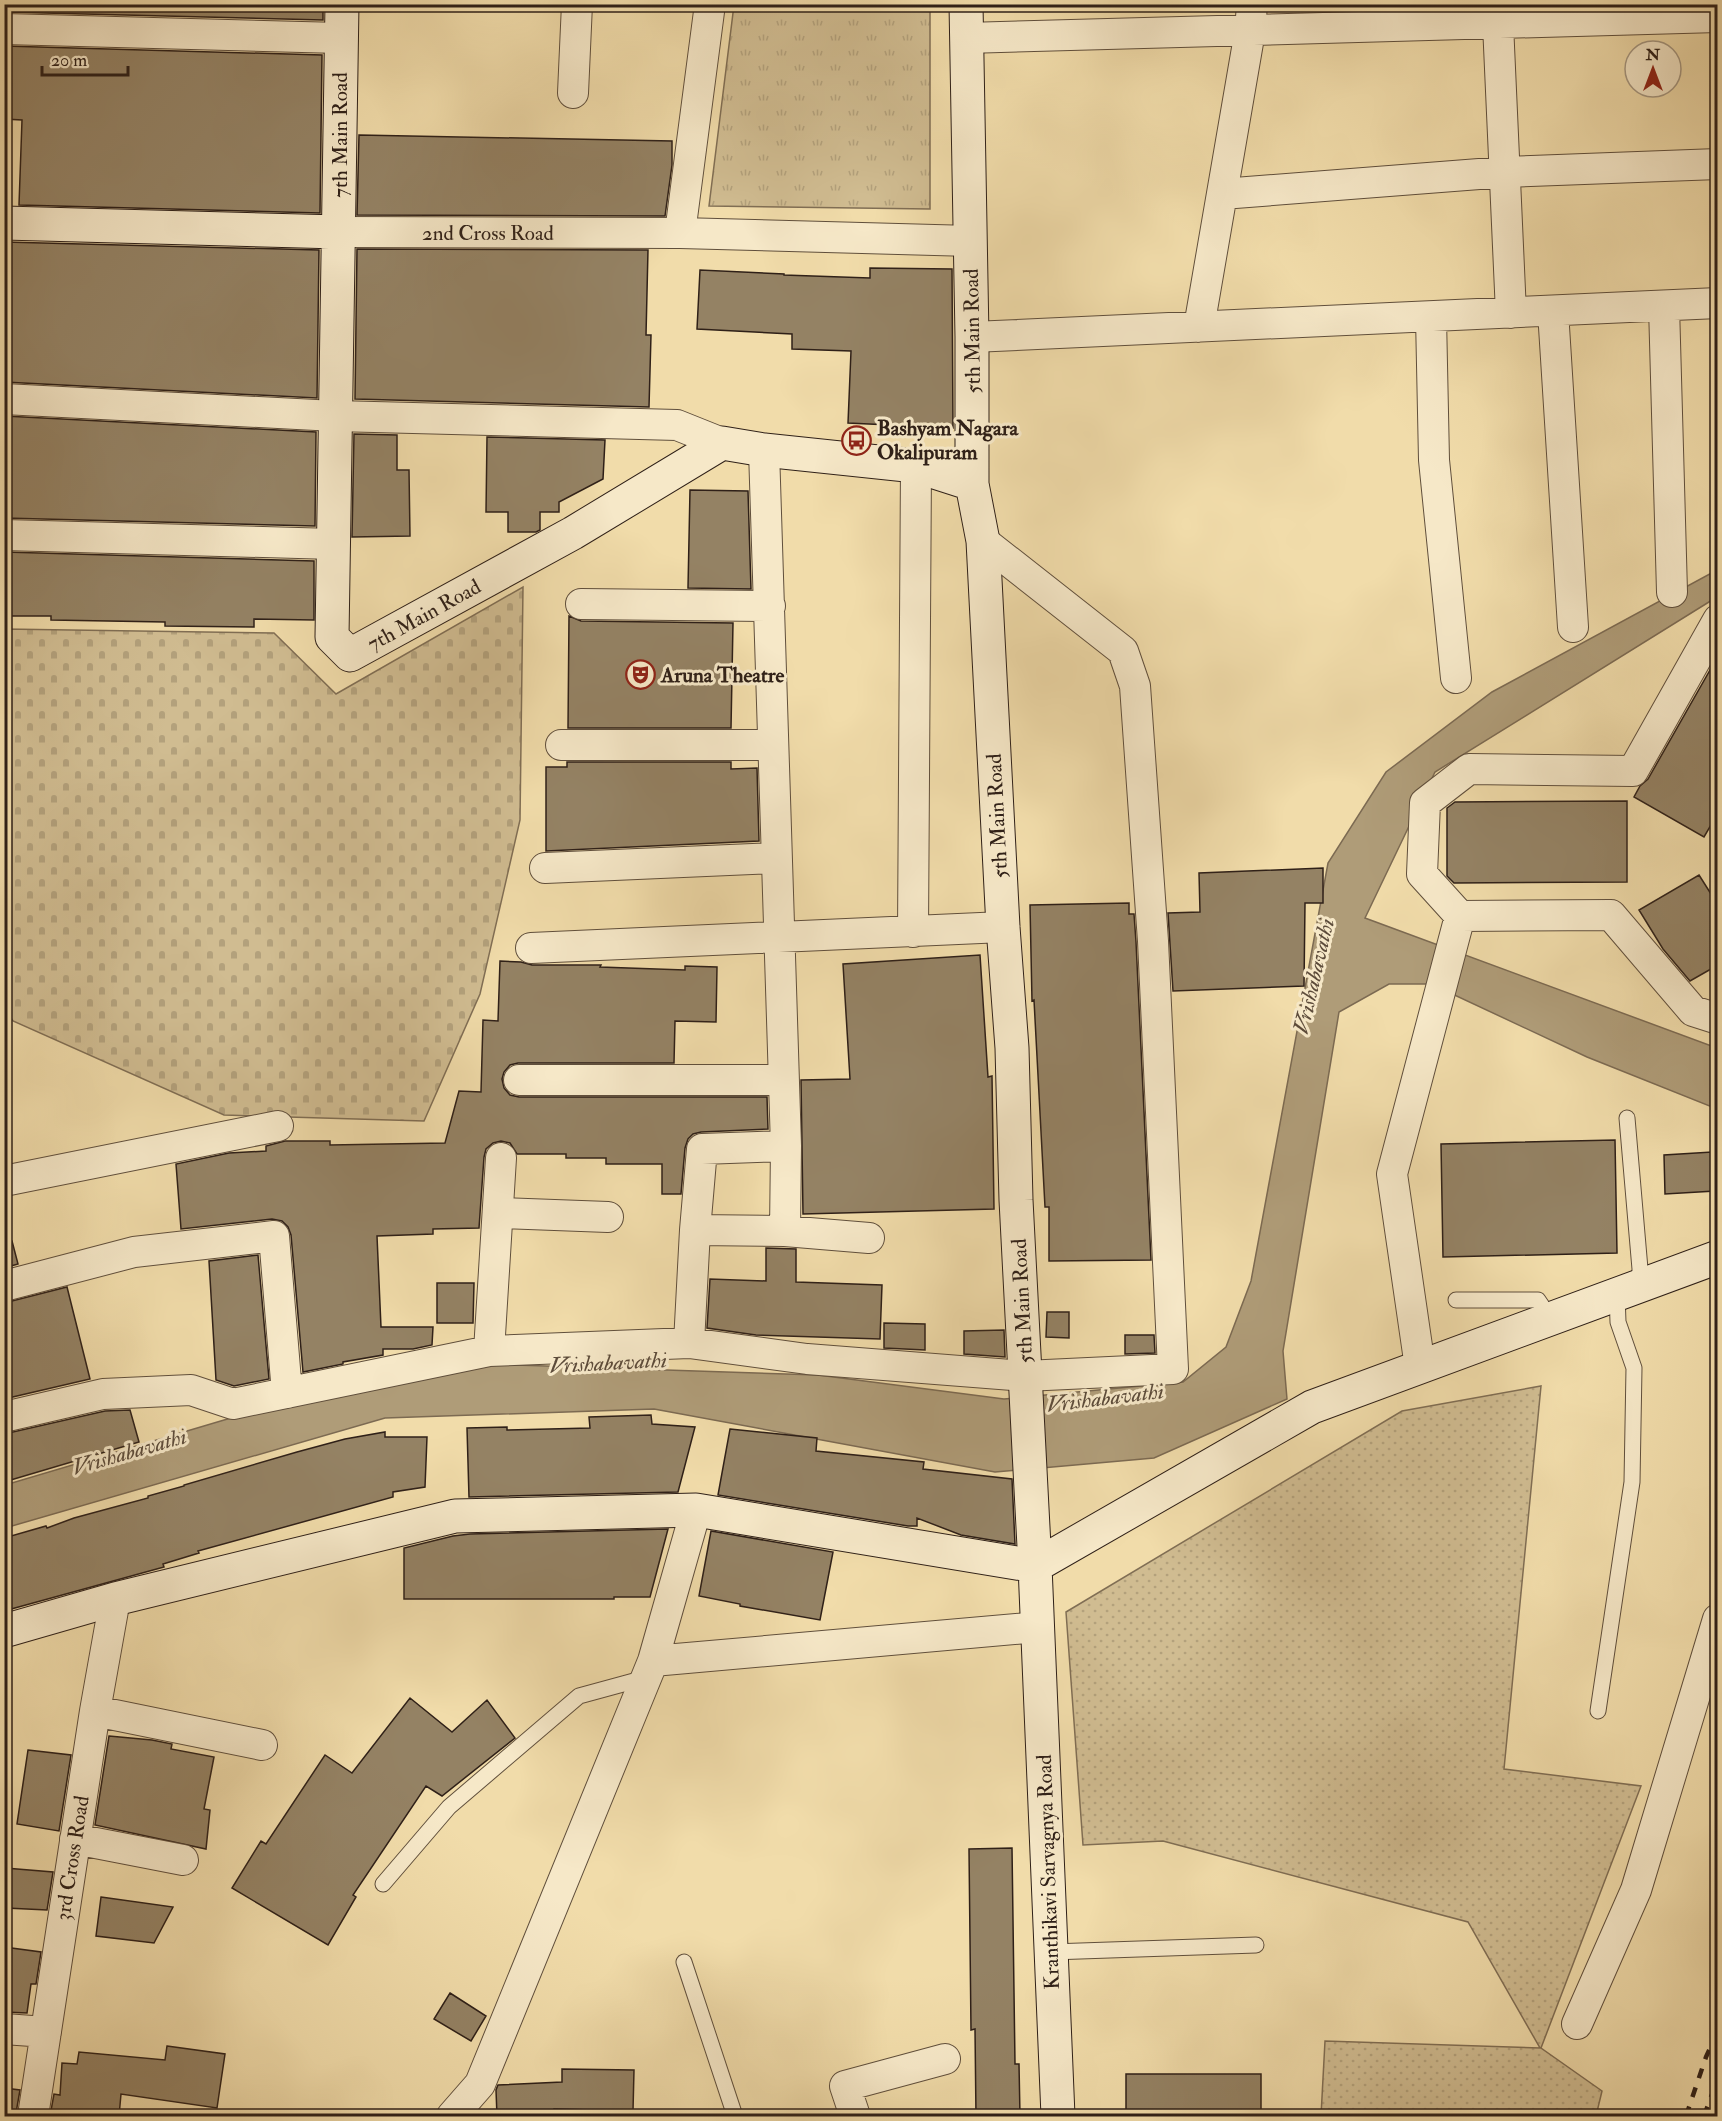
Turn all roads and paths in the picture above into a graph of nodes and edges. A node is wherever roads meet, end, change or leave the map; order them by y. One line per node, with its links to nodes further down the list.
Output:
1 (342, 4): 9 (street, 7th Main Road)
2 (577, 4): 11 (street)
3 (710, 4): 17 (street)
4 (966, 4): 10 (street, 5th Main Road)
5 (1497, 14): 6 (street); 7 (street); 13 (street)
6 (1718, 17)
7 (1251, 18): 10 (street); 14 (street)
8 (4, 29): 9 (street)
9 (340, 38): 16 (street, 7th Main Road)
10 (966, 38): 18 (street, 5th Main Road)
11 (573, 93)
12 (1718, 164): 13 (street)
13 (1505, 172): 14 (street); 22 (street)
14 (1222, 194): 24 (street)
15 (4, 223): 16 (street, 2nd Cross Road)
16 (339, 232): 17 (street, 2nd Cross Road); 27 (street, 7th Main Road)
17 (680, 233): 18 (street, 2nd Cross Road)
18 (970, 241): 25 (street, 5th Main Road)
19 (1718, 303): 20 (street)
20 (1664, 306): 21 (street); 35 (street)
21 (1553, 311): 22 (street); 39 (street)
22 (1511, 313): 23 (street)
23 (1431, 317): 24 (street); 40 (street)
24 (1199, 327): 25 (street)
25 (972, 338): 31 (street, 5th Main Road)
26 (4, 399): 27 (street)
27 (335, 416): 28 (street); 34 (street, 7th Main Road)
28 (722, 443): 29 (street); 34 (street, 7th Main Road)
29 (764, 450): 30 (street); 37 (street)
30 (916, 466): 31 (street); 47 (street)
31 (972, 484): 33 (street, 5th Main Road)
32 (4, 535): 34 (street)
33 (983, 541): 46 (street, 5th Main Road); 71 (street)
34 (334, 544)
35 (1672, 592)
36 (581, 604): 37 (street)
37 (770, 606): 42 (street)
38 (1718, 620): 45 (street)
39 (1573, 627)
40 (1456, 678)
41 (561, 745): 42 (street)
42 (773, 745): 43 (street)
43 (776, 858): 44 (street); 48 (street)
44 (545, 868)
45 (1460, 916): 50 (street); 70 (street)
46 (1003, 927): 47 (street); 71 (street, 5th Main Road)
47 (913, 932): 48 (street)
48 (779, 937): 49 (street); 52 (street)
49 (531, 948)
50 (1718, 1019)
51 (519, 1080): 52 (street)
52 (783, 1080): 55 (street)
53 (1627, 1118): 65 (lane)
54 (278, 1126): 57 (street)
55 (786, 1146): 60 (street); 61 (street)
56 (501, 1158): 58 (street)
57 (4, 1181)
58 (498, 1213): 59 (street); 69 (street)
59 (608, 1217)
60 (696, 1230): 61 (street); 68 (street)
61 (785, 1231): 62 (street)
62 (869, 1238)
63 (1718, 1257): 65 (street)
64 (4, 1286): 72 (street)
65 (1628, 1290): 67 (street); 82 (lane)
66 (1456, 1300): 67 (lane)
67 (1551, 1318): 70 (street)
68 (689, 1343): 69 (street); 71 (street)
69 (489, 1351): 72 (street)
70 (1420, 1367): 75 (street)
71 (1026, 1376): 75 (street, 5th Main Road)
72 (287, 1393): 73 (street)
73 (4, 1418)
74 (696, 1510): 75 (street); 76 (street); 80 (street)
75 (1035, 1566): 78 (street, 5th Main Road)
76 (115, 1599): 79 (street); 81 (street, 3rd Cross Road)
77 (1718, 1619): 90 (street)
78 (1038, 1628): 80 (street); 88 (street, Kranthikavi Sarvagnya Road)
79 (4, 1631)
80 (648, 1673): 86 (lane); 94 (street)
81 (95, 1711): 83 (street); 84 (street, 3rd Cross Road)
82 (1598, 1711)
83 (262, 1745)
84 (75, 1839): 85 (street); 92 (street, 3rd Cross Road)
85 (183, 1860)
86 (383, 1884)
87 (1256, 1945): 88 (lane)
88 (1051, 1952): 100 (street, Kranthikavi Sarvagnya Road)
89 (684, 1962): 98 (lane)
90 (1578, 2024)
91 (4, 2029): 92 (street)
92 (46, 2032): 95 (street, 3rd Cross Road)
93 (945, 2059): 99 (street)
94 (480, 2084): 96 (street); 97 (street)
95 (33, 2116)
96 (452, 2116)
97 (480, 2116)
98 (735, 2116)
99 (855, 2116)
100 (1058, 2116)

